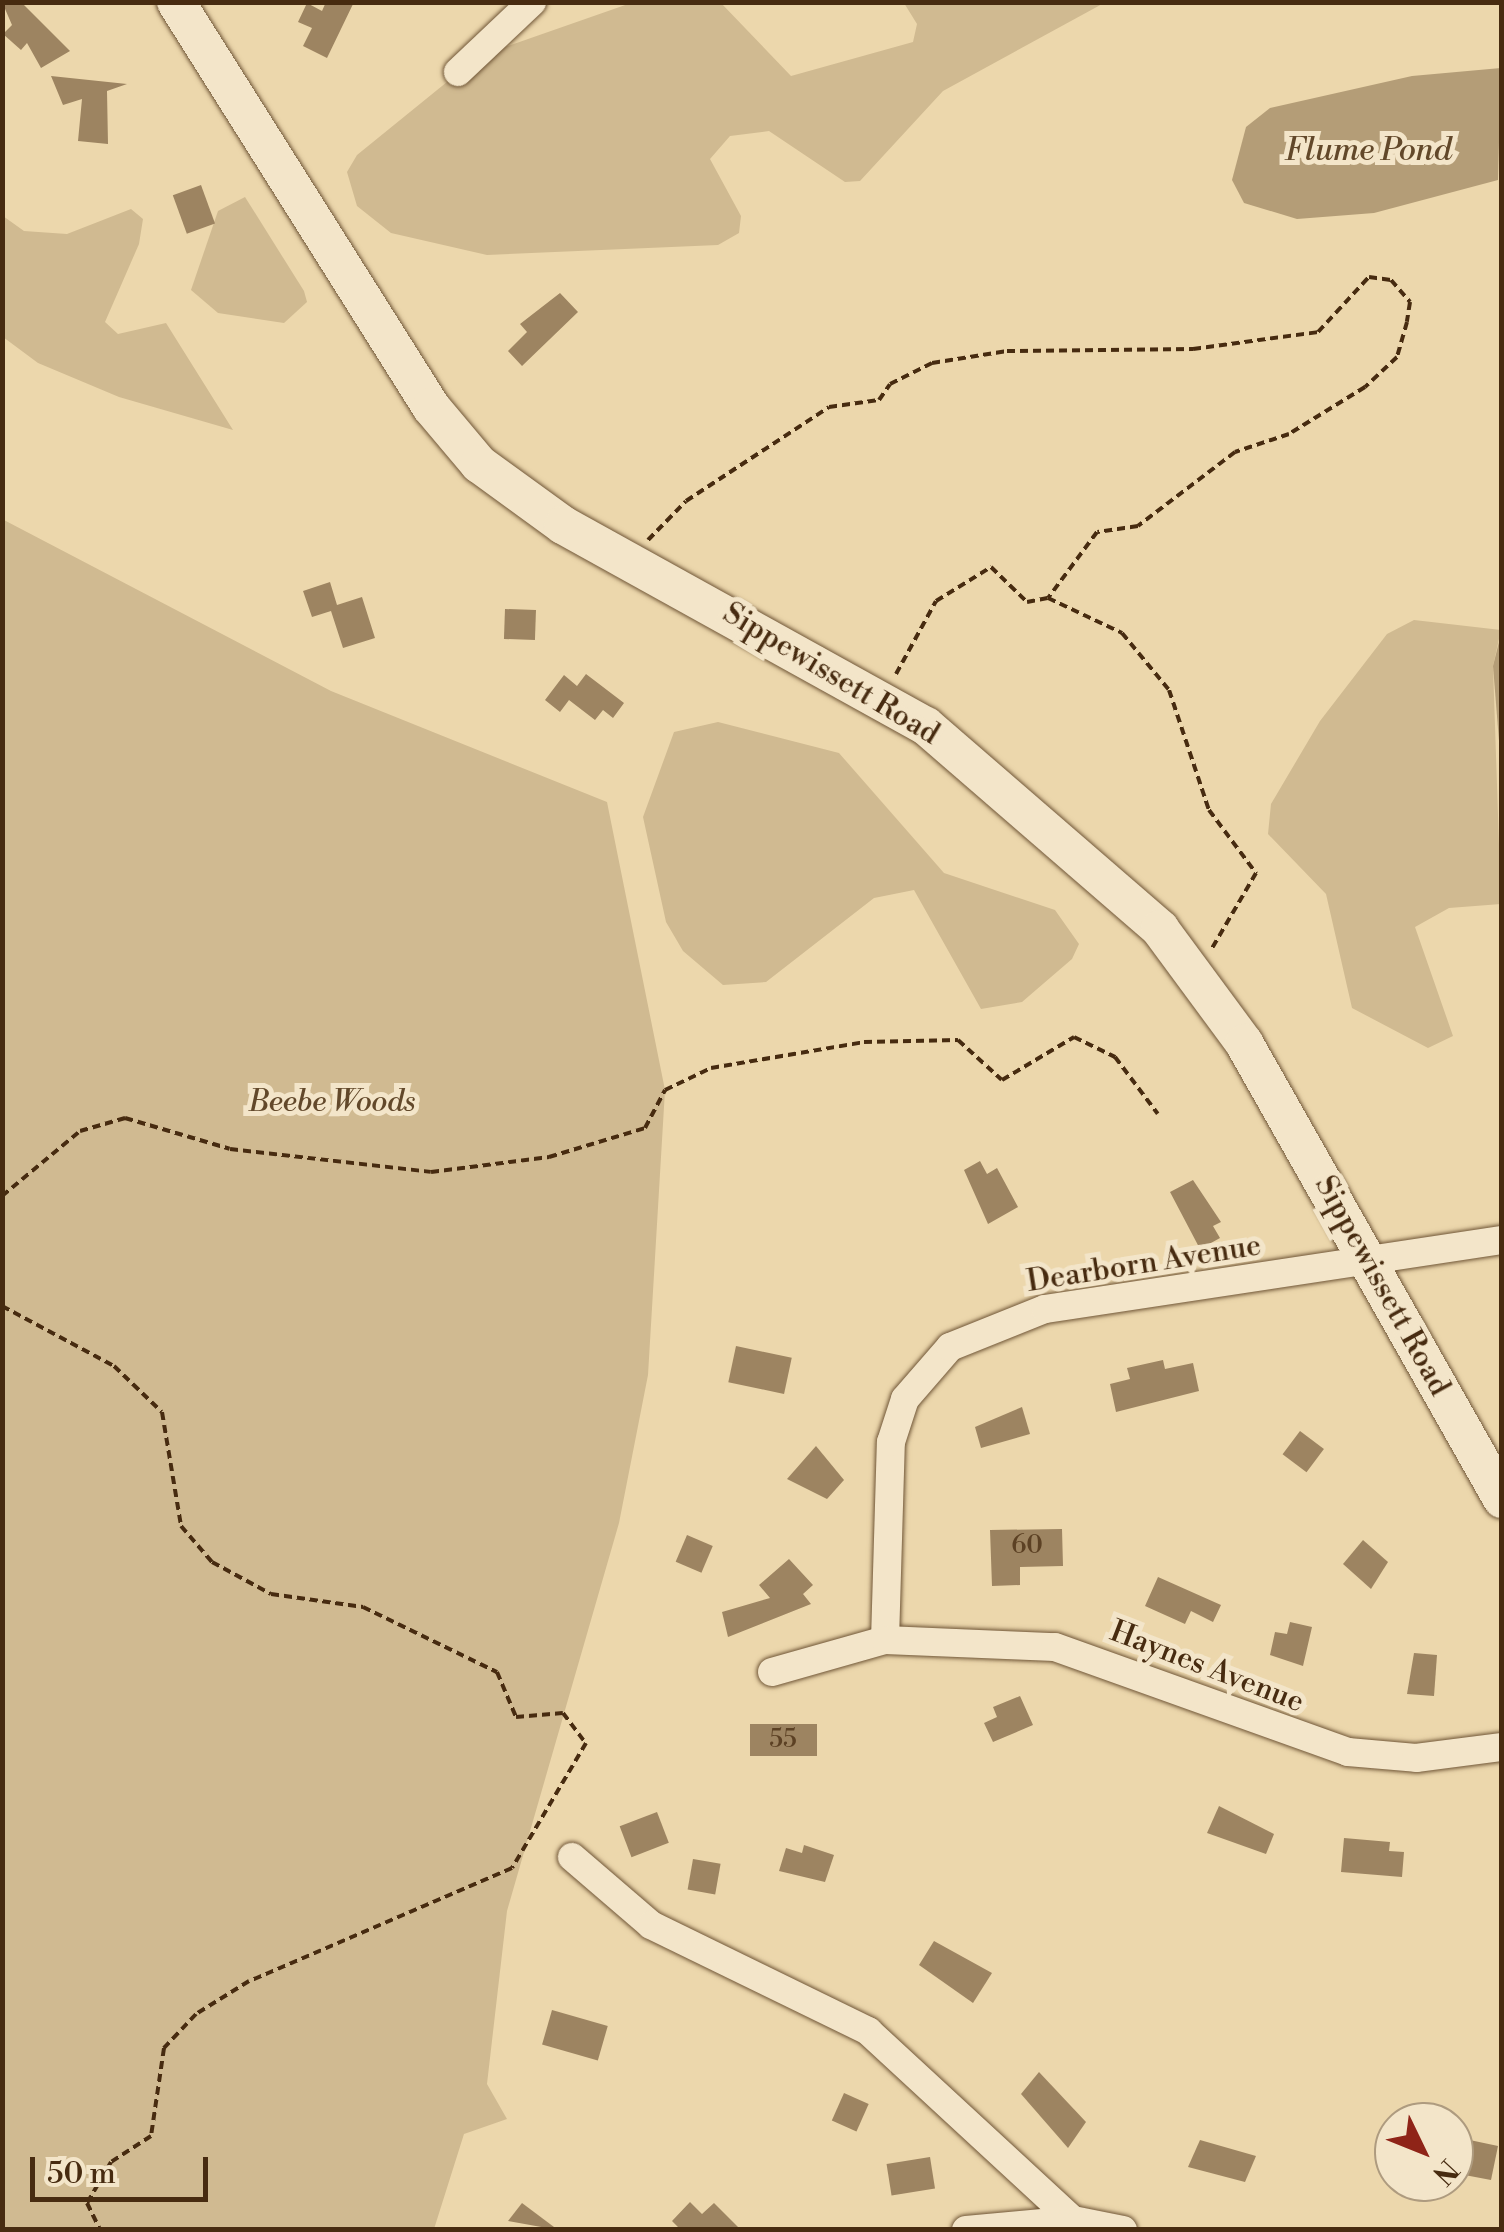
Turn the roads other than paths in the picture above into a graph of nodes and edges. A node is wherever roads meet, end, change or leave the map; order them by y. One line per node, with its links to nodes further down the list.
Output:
1 (176, 2): 5 (main road, Sippewissett Road)
2 (532, 2): 3 (street)
3 (458, 72)
4 (1502, 1240): 5 (street, Dearborn Avenue)
5 (1365, 1258): 6 (main road, Sippewissett Road); 7 (street, Dearborn Avenue)
6 (1502, 1499)
7 (886, 1640): 8 (street, Haynes Avenue); 9 (street, Haynes Avenue)
8 (772, 1672)
9 (1502, 1747)
10 (572, 1857): 11 (street)
11 (1073, 2220): 12 (street); 13 (street)
12 (966, 2230)
13 (1123, 2230)

